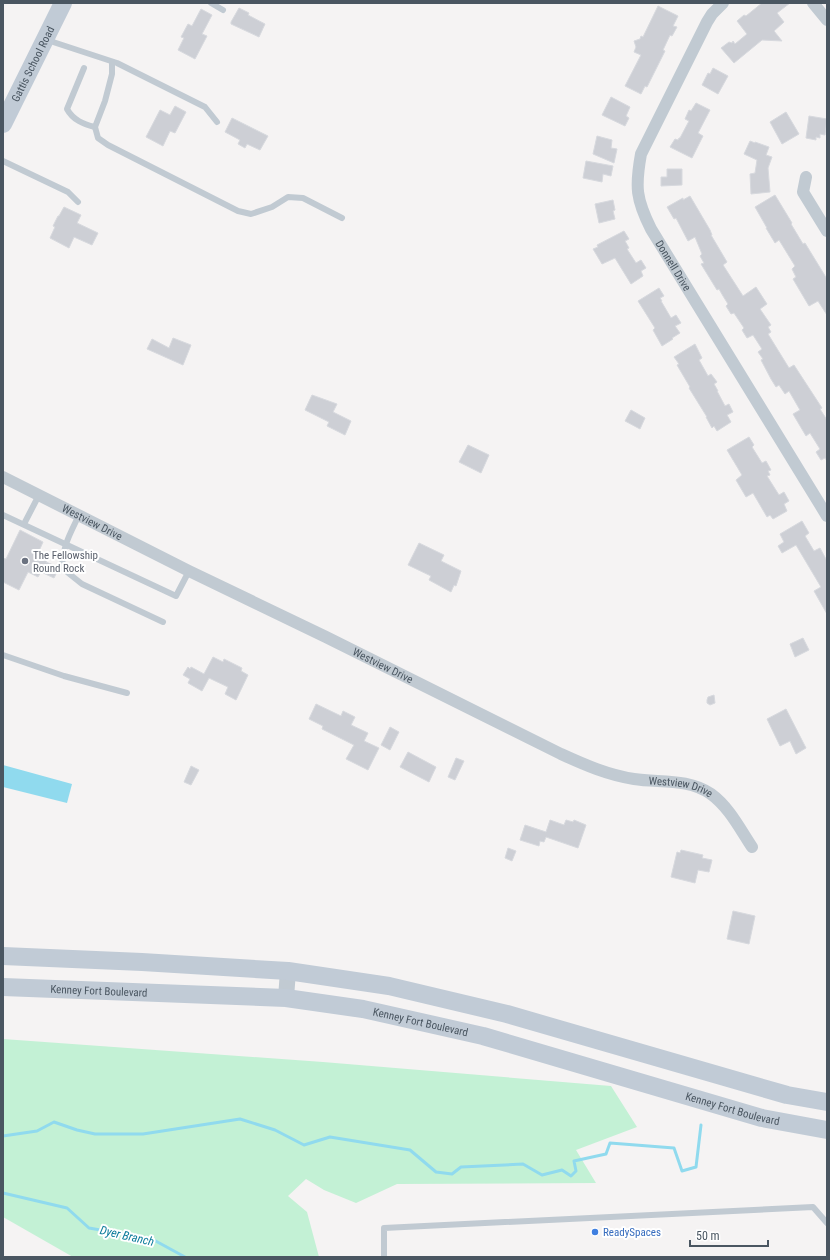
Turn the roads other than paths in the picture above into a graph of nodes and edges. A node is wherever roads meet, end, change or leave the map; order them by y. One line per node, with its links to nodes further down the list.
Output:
1 (63, 3): 7 (main road, Gattis School Road)
2 (211, 3): 5 (lane)
3 (723, 3): 22 (street, Donnell Drive)
4 (813, 3): 6 (street)
5 (223, 10)
6 (827, 20)
7 (45, 40): 8 (lane); 11 (main road, Gattis School Road)
8 (112, 62): 10 (lane); 12 (lane)
9 (84, 68): 12 (lane)
10 (217, 122)
11 (3, 124)
12 (95, 127): 16 (lane)
13 (3, 161): 15 (lane)
14 (806, 177): 17 (street)
15 (78, 202)
16 (342, 218)
17 (827, 230)
18 (3, 477): 19 (street, Westview Drive)
19 (39, 495): 20 (street, Westview Drive); 23 (lane)
20 (79, 514): 24 (lane); 25 (street, Westview Drive)
21 (3, 515): 23 (lane)
22 (827, 516)
23 (24, 524): 24 (lane)
24 (65, 544): 25 (lane); 26 (lane)
25 (189, 571): 29 (street, Westview Drive)
26 (163, 622)
27 (3, 655): 28 (lane)
28 (127, 693)
29 (752, 847)
30 (3, 956): 31 (main road)
31 (288, 972): 33 (street); 34 (main road)
32 (3, 986): 33 (main road, Kenney Fort Boulevard)
33 (286, 998): 35 (main road, Kenney Fort Boulevard)
34 (827, 1102)
35 (827, 1130)
36 (827, 1223): 37 (lane)
37 (384, 1257)

